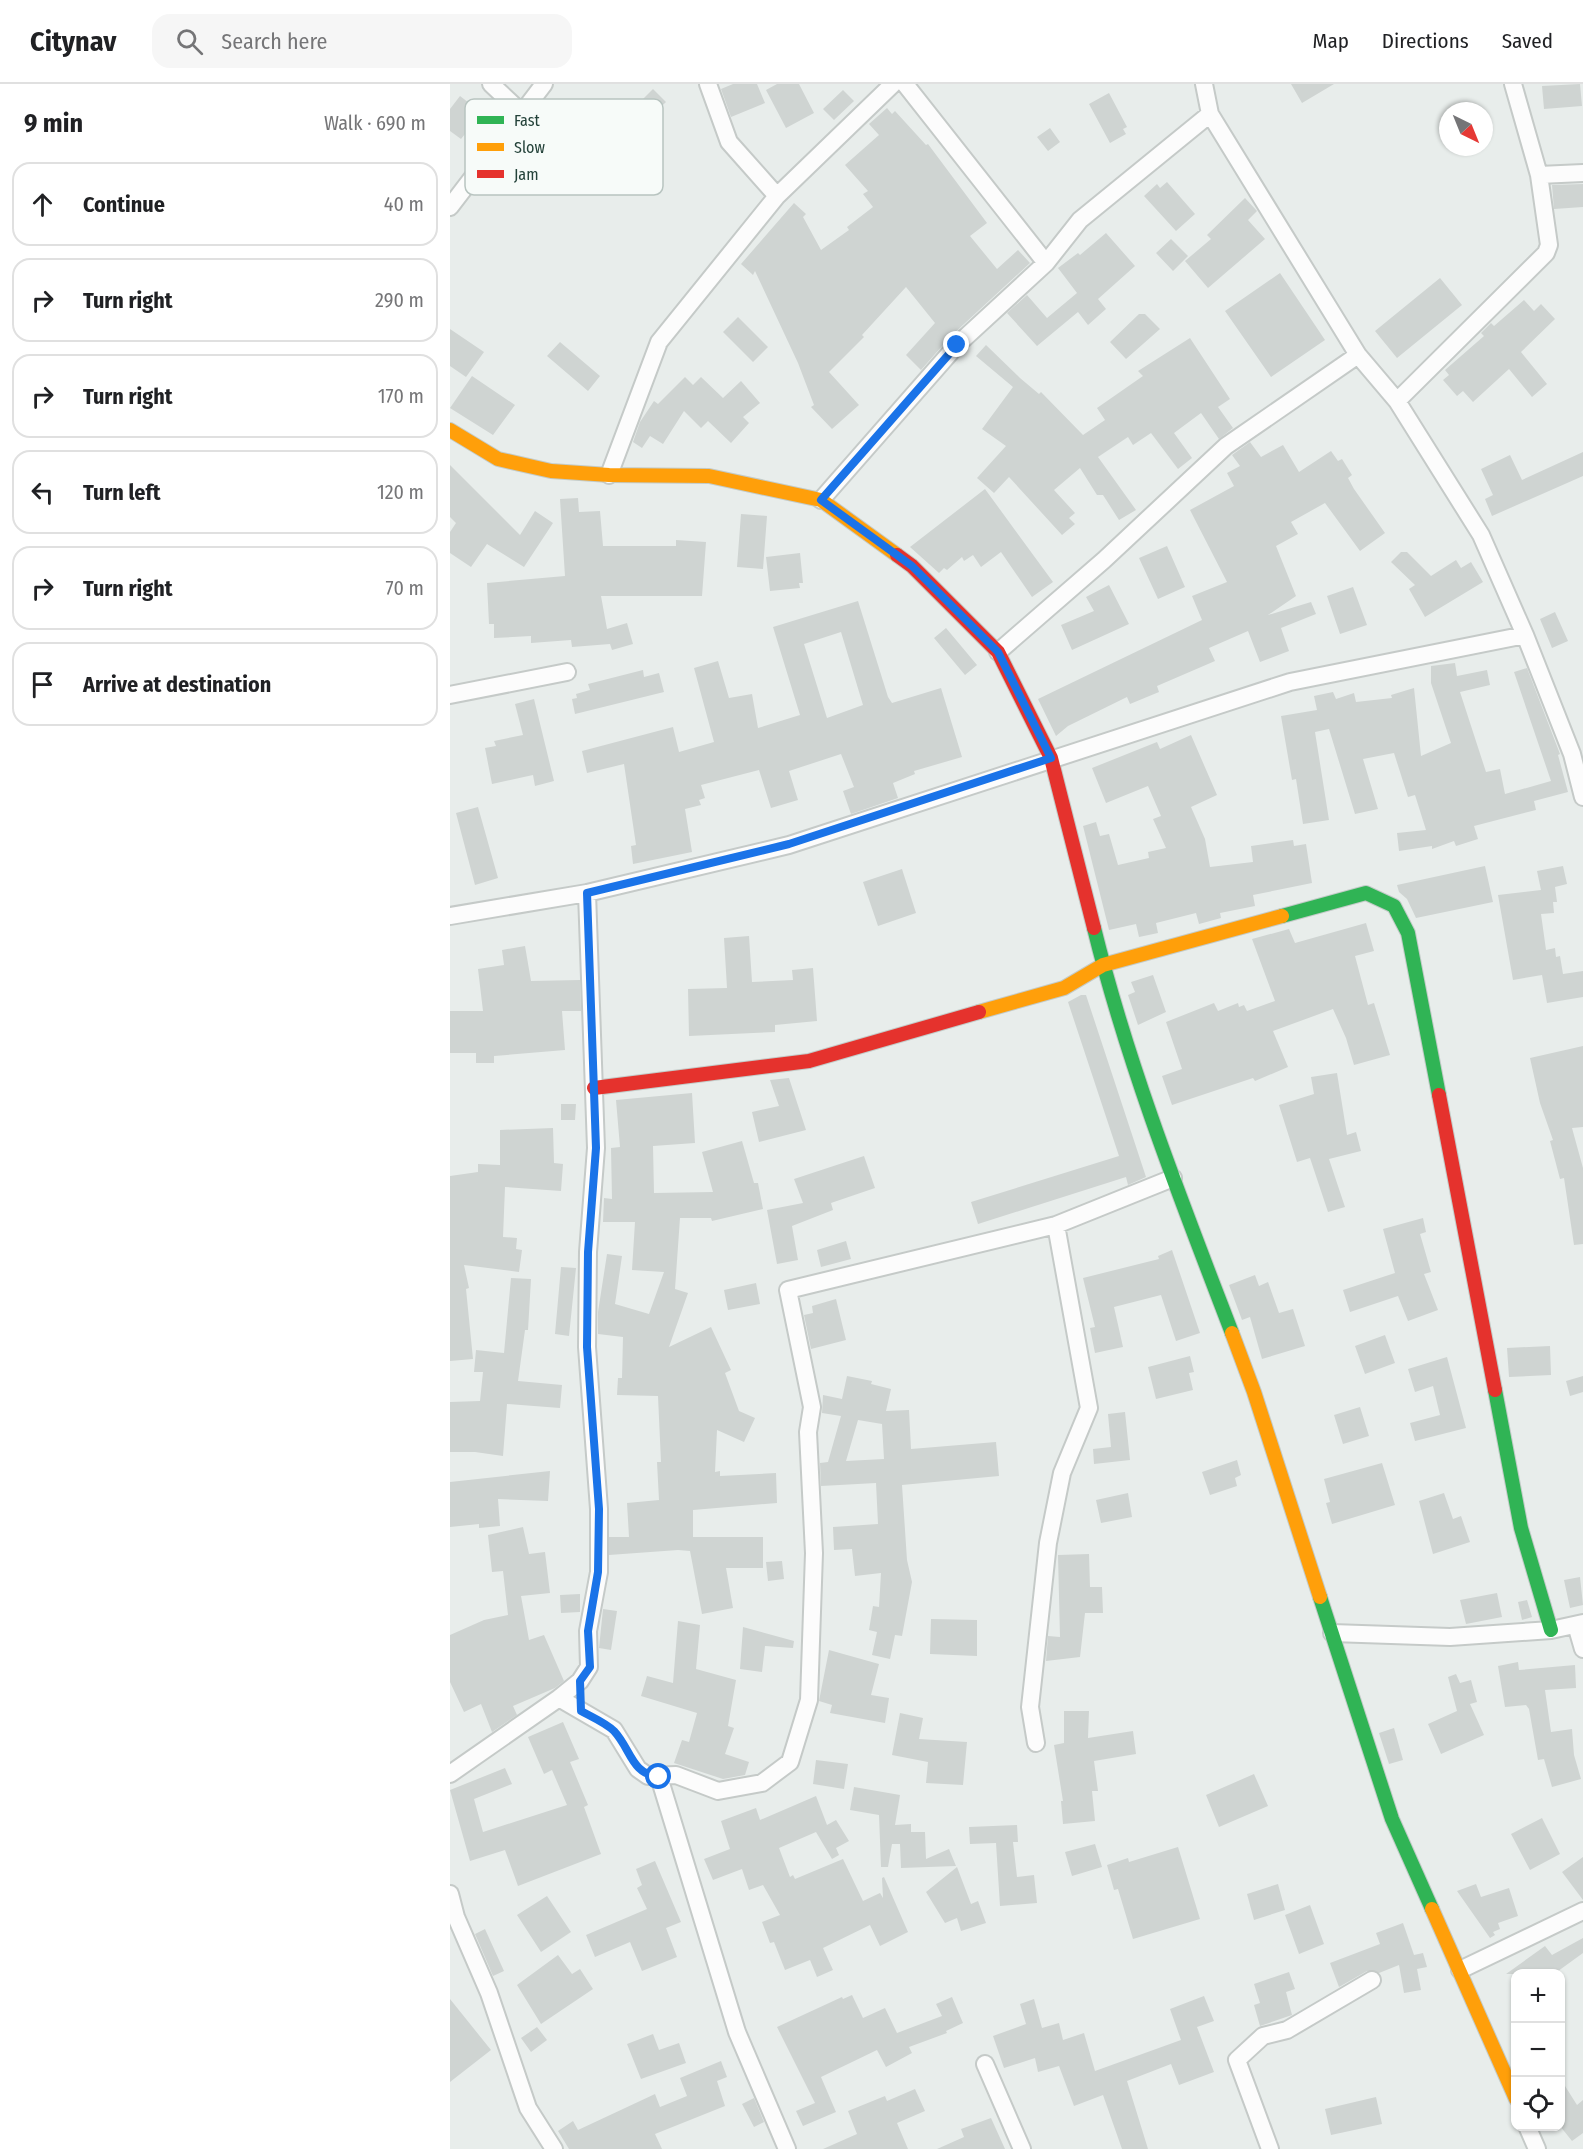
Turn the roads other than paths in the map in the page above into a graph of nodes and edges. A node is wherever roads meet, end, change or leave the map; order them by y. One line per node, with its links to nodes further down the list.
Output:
1 (491, 84): 8 (street)
2 (544, 84): 9 (street)
3 (708, 84): 14 (street)
4 (905, 84): 16 (street)
5 (1203, 84): 10 (street)
6 (1513, 84): 12 (street)
7 (887, 85): 14 (street)
8 (507, 99)
9 (532, 99)
10 (1210, 114): 16 (street); 17 (street)
11 (1583, 173): 12 (street)
12 (1539, 175): 18 (street)
13 (465, 187): 15 (street)
14 (777, 195): 20 (street)
15 (450, 207)
16 (1046, 263): 21 (street)
17 (1358, 355): 18 (street); 23 (street)
18 (1397, 401): 22 (street)
19 (450, 430): 20 (street)
20 (609, 475): 21 (street)
21 (821, 500): 23 (street)
22 (1525, 635): 26 (street); 27 (street)
23 (998, 652): 26 (street)
24 (567, 672): 25 (street)
25 (450, 695)
26 (1051, 758): 28 (street); 30 (street)
27 (1583, 797)
28 (587, 893): 29 (street); 31 (street)
29 (450, 916)
30 (1103, 965): 31 (street); 32 (street); 35 (street)
31 (594, 1088): 38 (street)
32 (1173, 1178): 33 (street); 36 (street)
33 (1056, 1226): 41 (street); 43 (street)
34 (1579, 1624): 35 (street); 37 (street)
35 (1551, 1630): 36 (street)
36 (1332, 1633): 46 (street)
37 (1583, 1649)
38 (580, 1681): 39 (street); 40 (street)
39 (559, 1698): 40 (street); 42 (street)
40 (581, 1711): 43 (street)
41 (1036, 1743)
42 (450, 1774)
43 (659, 1777): 52 (street)
44 (450, 1894): 51 (street)
45 (1583, 1911): 46 (street)
46 (1460, 1970): 49 (street)
47 (1372, 1980): 54 (street)
48 (985, 2064): 53 (street)
49 (1511, 2090)
50 (1529, 2131): 55 (street)
51 (554, 2149)
52 (787, 2149)
53 (1022, 2149)
54 (1270, 2149)
55 (1537, 2149)

